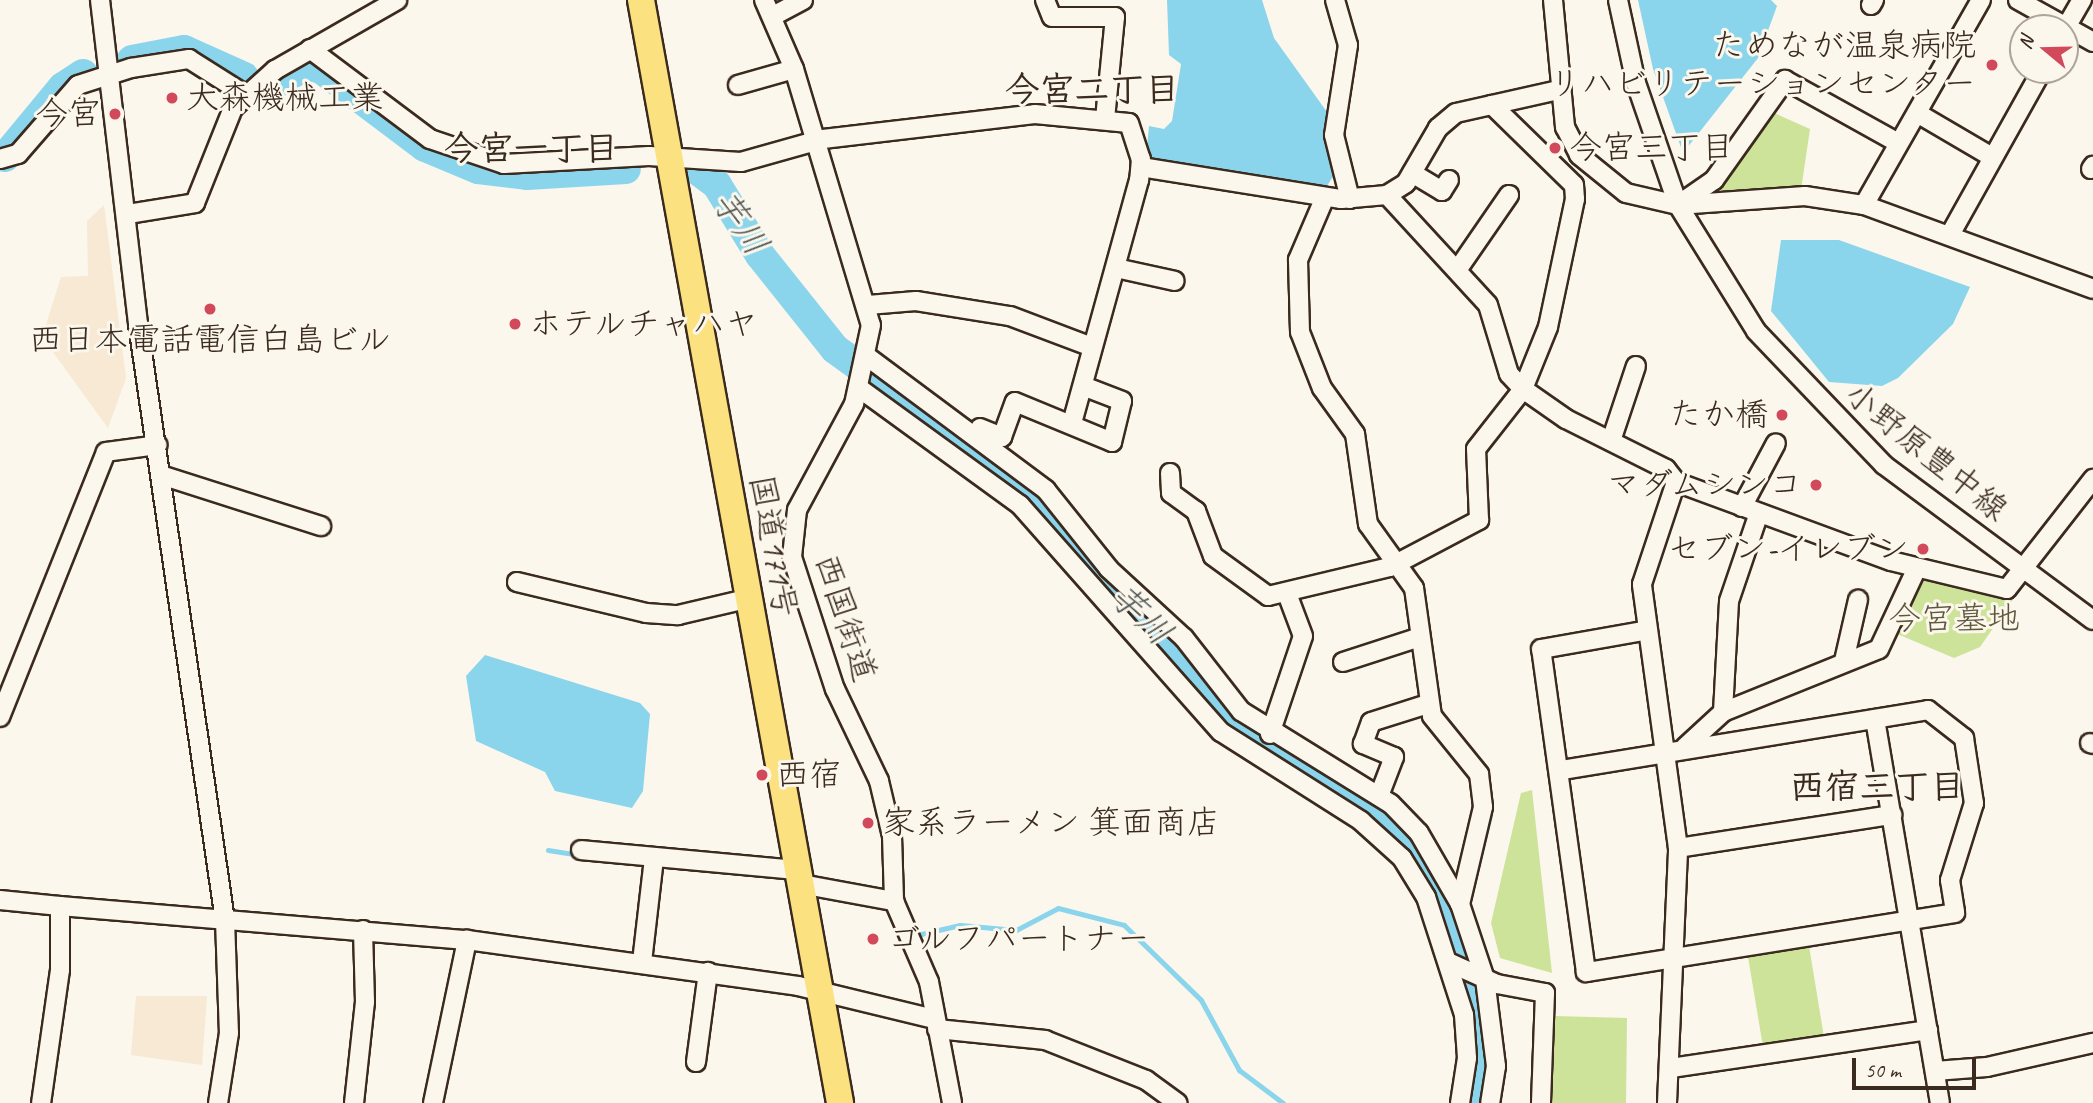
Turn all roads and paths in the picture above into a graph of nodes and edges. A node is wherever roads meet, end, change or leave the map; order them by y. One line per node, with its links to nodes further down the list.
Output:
1 (100, 0): 15 (street)
2 (397, 0): 13 (street)
3 (641, 0): 27 (highway, 国道171号)
4 (803, 0): 11 (street)
5 (1045, 0): 22 (street)
6 (1335, 0): 34 (street)
7 (1553, 0): 18 (street)
8 (1618, 0): 35 (street, 小野原豊中線)
9 (1981, 0): 21 (street)
10 (2018, 0): 12 (street)
11 (769, 8): 14 (street, 西国街道)
12 (2043, 14)
13 (310, 49): 19 (street); 27 (street)
14 (794, 69): 17 (street); 23 (street, 西国街道)
15 (110, 74): 19 (street); 26 (street); 37 (street)
16 (2034, 84): 25 (street)
17 (737, 85)
18 (1558, 90): 20 (street); 35 (street)
19 (246, 95): 37 (street)
20 (1492, 105): 29 (street); 49 (street)
21 (1917, 113): 24 (street); 25 (street)
22 (1105, 119): 23 (street); 28 (street)
23 (814, 143): 27 (street); 43 (street, 西国街道)
24 (1898, 143): 35 (street); 36 (street)
25 (1992, 157): 38 (street)
26 (5, 159)
27 (670, 159): 67 (highway, 国道171号)
28 (1141, 167): 33 (street); 39 (street)
29 (1412, 173): 30 (street); 31 (street)
30 (1449, 180)
31 (1387, 195): 34 (street); 40 (street)
32 (1509, 195): 40 (street)
33 (1325, 197): 34 (street); 62 (street)
34 (1350, 199)
35 (1678, 205): 36 (street); 64 (street, 小野原豊中線)
36 (1864, 205): 38 (street)
37 (128, 214): 54 (street)
38 (1951, 233): 42 (street)
39 (1116, 268): 41 (street); 44 (street)
40 (1458, 270): 49 (street)
41 (1175, 281)
42 (2093, 289)
43 (868, 305): 44 (street); 45 (street, 西国街道)
44 (1093, 347): 48 (street)
45 (868, 360): 47 (street, 西国街道); 50 (street)
46 (1636, 366): 52 (street)
47 (860, 385): 89 (street, 西国街道); 98 (street)
48 (1086, 387): 51 (street); 51 (street)
49 (1523, 389): 52 (street); 62 (street)
50 (965, 424): 51 (street); 78 (street)
51 (1072, 424)
52 (1611, 441): 57 (street)
53 (1776, 443): 59 (street)
54 (158, 445): 56 (street); 76 (street)
55 (1170, 473): 66 (street)
56 (164, 476): 61 (street); 92 (street)
57 (1676, 482): 59 (street); 70 (street)
58 (2089, 491): 64 (street)
59 (1742, 507): 60 (street)
60 (1759, 513): 63 (street); 75 (street)
61 (321, 526)
62 (1399, 564): 66 (street); 71 (street)
63 (1917, 568): 64 (street); 72 (street)
64 (2024, 569): 69 (street, 小野原豊中線)
65 (517, 582): 67 (street)
66 (1287, 596): 78 (street)
67 (746, 599): 87 (highway, 国道171号)
68 (1858, 600): 72 (street)
69 (2093, 620)
70 (1643, 631): 80 (street); 81 (street)
71 (1420, 636): 73 (street); 74 (street)
72 (1844, 661): 75 (street)
73 (1343, 662)
74 (1428, 704): 82 (street); 90 (street)
75 (1723, 712): 79 (street)
76 (0, 717)
77 (1875, 719): 79 (street); 83 (street); 93 (street)
78 (1270, 734): 82 (street)
79 (1685, 747): 80 (street)
80 (1662, 753): 81 (street); 84 (street)
81 (1562, 770): 96 (street)
82 (1379, 796): 90 (street)
83 (1892, 815): 84 (street); 93 (street)
84 (1678, 848): 96 (street)
85 (581, 850): 86 (street)
86 (654, 859): 87 (street); 97 (street)
87 (800, 877): 89 (street); 101 (highway, 国道171号)
88 (0, 900): 91 (street)
89 (894, 901): 102 (street, 西国街道)
90 (1461, 904): 100 (street)
91 (60, 906): 92 (street); 108 (street)
92 (225, 919): 94 (street); 109 (street)
93 (1910, 923): 96 (street); 103 (street)
94 (363, 930): 95 (street); 110 (street)
95 (467, 940): 97 (street); 111 (street)
96 (1671, 960): 106 (street)
97 (642, 962): 99 (street)
98 (1453, 965): 100 (street); 115 (street)
99 (708, 972): 101 (street); 105 (street)
100 (1481, 977): 116 (street); 117 (street)
101 (820, 990): 102 (street); 112 (highway, 国道171号)
102 (936, 1024): 113 (street, 西国街道); 114 (street)
103 (1928, 1030): 106 (street); 107 (street)
104 (2093, 1043): 107 (street)
105 (696, 1062)
106 (1671, 1068): 118 (street)
107 (1935, 1071): 119 (street)
108 (41, 1103)
109 (218, 1103)
110 (354, 1103)
111 (433, 1103)
112 (840, 1103)
113 (952, 1103)
114 (1178, 1103)
115 (1460, 1103)
116 (1490, 1103)
117 (1541, 1103)
118 (1667, 1103)
119 (1940, 1103)

